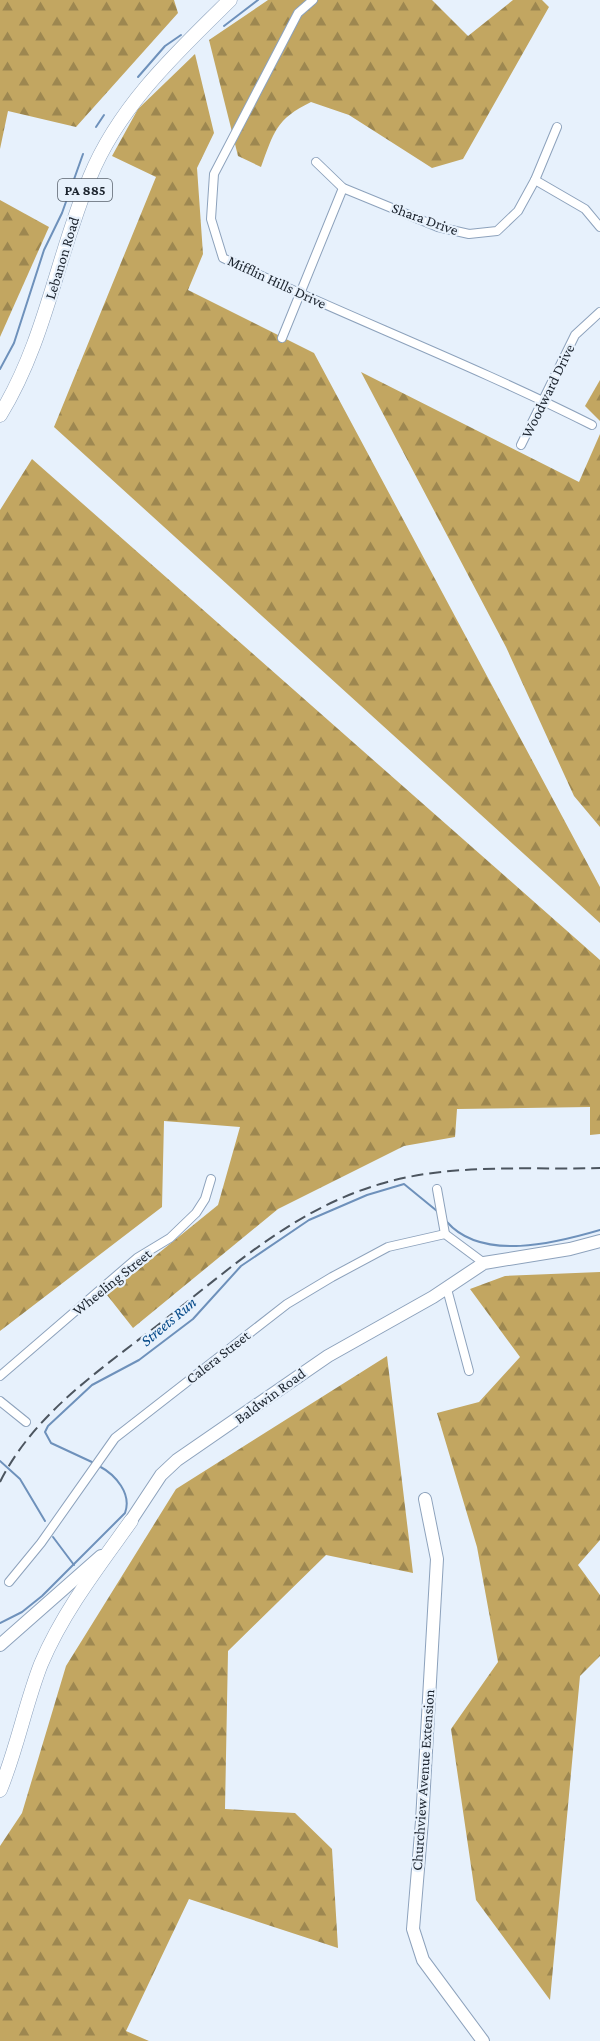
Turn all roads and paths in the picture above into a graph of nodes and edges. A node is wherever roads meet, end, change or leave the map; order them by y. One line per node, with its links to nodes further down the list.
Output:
1 (230, 0): 12 (main road, Lebanon Road / PA 885)
2 (313, 0): 8 (street, Mifflin Hills Drive)
3 (557, 127): 5 (street, Shara Drive)
4 (316, 162): 6 (street, Shara Drive)
5 (535, 180): 6 (street, Shara Drive); 7 (street)
6 (343, 188): 8 (street)
7 (600, 227)
8 (300, 294): 10 (street); 11 (street, Mifflin Hills Drive)
9 (600, 312): 11 (street, Woodward Drive)
10 (282, 338)
11 (542, 400): 13 (street, Mifflin Hills Drive); 14 (street, Woodward Drive)
12 (0, 415)
13 (592, 425)
14 (521, 444)
15 (211, 1179): 22 (street, Wheeling Street)
16 (437, 1189): 17 (street)
17 (445, 1234): 19 (street); 27 (street, Calera Street)
18 (600, 1241): 19 (main road, Baldwin Road)
19 (484, 1263): 20 (main road, Baldwin Road)
20 (447, 1288): 21 (street); 26 (main road, Baldwin Road)
21 (469, 1371)
22 (0, 1376)
23 (0, 1401): 24 (street)
24 (26, 1422)
25 (425, 1499): 30 (main road, Churchview Avenue Extension)
26 (131, 1521): 28 (main road, Baldwin Road); 29 (main road)
27 (9, 1582)
28 (0, 1646)
29 (0, 1790)
30 (483, 2041)

